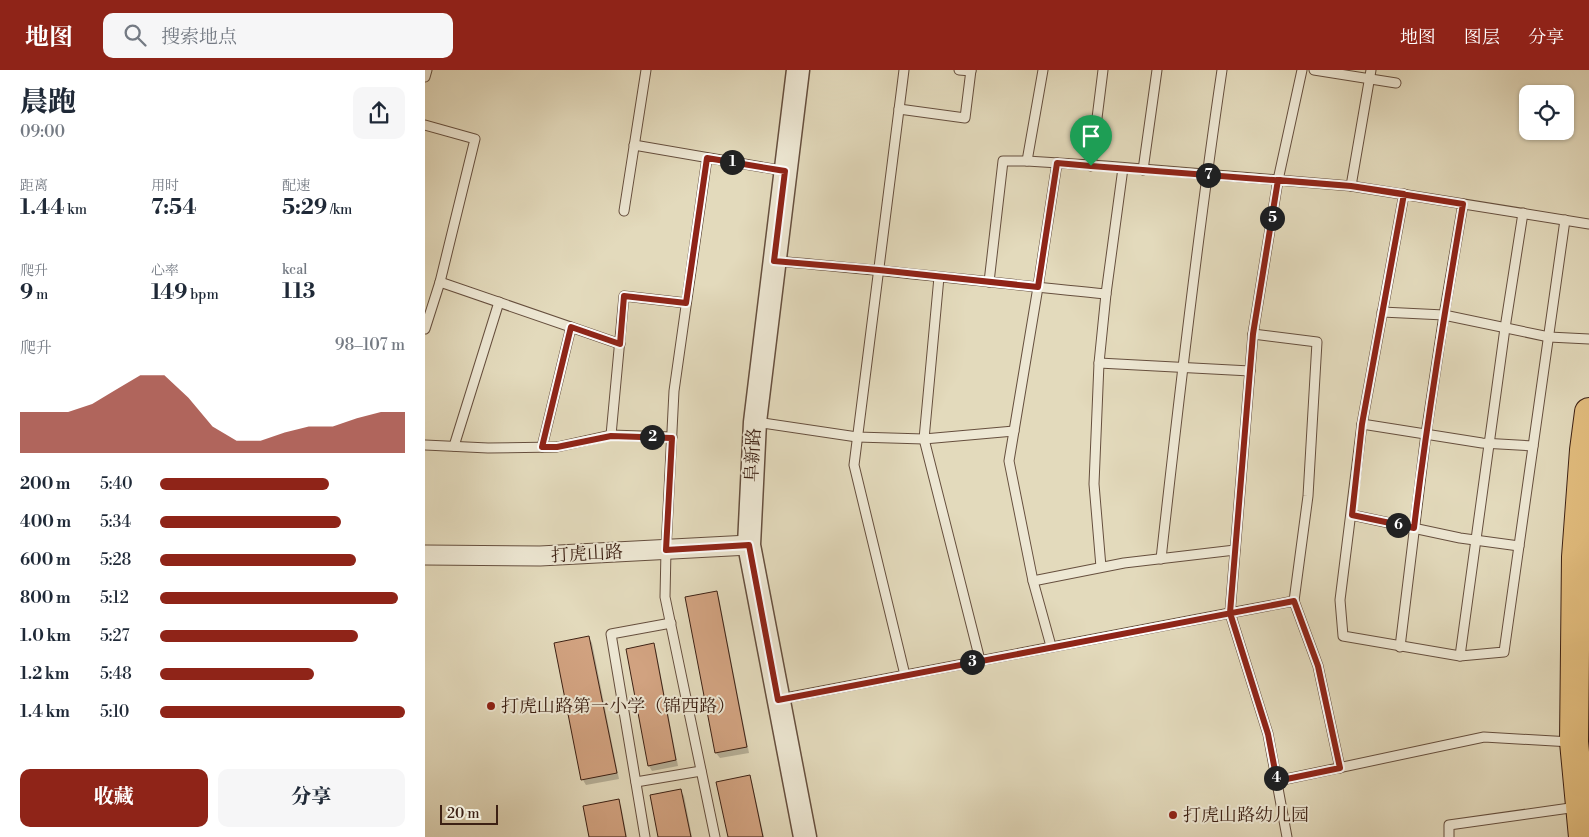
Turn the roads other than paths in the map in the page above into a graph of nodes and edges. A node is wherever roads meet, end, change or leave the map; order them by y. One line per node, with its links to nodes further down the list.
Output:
1 (427, 70): 14 (lane)
2 (646, 70): 18 (lane)
3 (798, 70): 25 (street, 阜新路)
4 (903, 70): 16 (lane)
5 (959, 70): 12 (lane)
6 (1043, 70): 20 (lane)
7 (1103, 70): 22 (lane)
8 (1157, 70): 24 (lane)
9 (1222, 70): 26 (lane)
10 (1302, 70): 27 (lane)
11 (1314, 70): 13 (lane)
12 (971, 71): 16 (lane)
13 (1370, 74): 15 (lane); 28 (lane)
14 (425, 77)
15 (1396, 83)
16 (899, 109): 36 (lane)
17 (425, 125): 38 (lane)
18 (634, 145): 19 (lane); 31 (lane)
19 (707, 158): 25 (lane); 43 (lane)
20 (1027, 161): 21 (lane); 39 (lane)
21 (1057, 163): 22 (lane); 40 (lane)
22 (1091, 166): 23 (lane)
23 (1123, 168): 24 (lane); 41 (lane)
24 (1143, 170): 26 (lane)
25 (785, 171): 35 (street, 阜新路)
26 (1207, 174): 27 (lane); 55 (lane)
27 (1278, 180): 28 (lane); 50 (lane)
28 (1351, 186): 29 (lane)
29 (1404, 194): 30 (lane); 45 (lane)
30 (1463, 204): 32 (lane); 46 (lane)
31 (624, 211)
32 (1523, 213): 33 (lane); 48 (lane)
33 (1565, 220): 34 (lane); 51 (lane)
34 (1589, 224)
35 (774, 261): 36 (lane); 58 (street, 阜新路)
36 (879, 270): 37 (lane); 63 (lane)
37 (939, 277): 39 (lane); 65 (lane)
38 (440, 282): 42 (lane); 44 (lane)
39 (989, 282): 40 (lane)
40 (1038, 287): 41 (lane); 60 (lane)
41 (1106, 294): 54 (lane)
42 (499, 302): 47 (lane); 68 (lane)
43 (686, 303): 53 (lane); 64 (lane)
44 (428, 309): 49 (lane)
45 (1382, 312): 46 (lane); 59 (lane)
46 (1444, 315): 48 (lane); 61 (lane)
47 (571, 327): 53 (lane); 70 (lane)
48 (1505, 328): 51 (lane); 67 (lane)
49 (425, 329)
50 (1253, 334): 56 (lane); 82 (lane)
51 (1549, 336): 52 (lane); 69 (lane)
52 (1589, 339)
53 (620, 344): 62 (lane)
54 (1099, 363): 55 (lane); 80 (lane)
55 (1182, 366): 56 (lane); 79 (lane)
56 (1250, 371): 77 (lane)
57 (1589, 412): 91 (main road)
58 (755, 422): 63 (lane); 74 (street, 阜新路)
59 (1362, 424): 61 (lane); 71 (lane)
60 (1014, 431): 65 (lane); 81 (lane)
61 (1426, 434): 67 (lane); 72 (lane)
62 (611, 436): 64 (lane); 70 (lane)
63 (857, 437): 65 (lane); 89 (lane)
64 (672, 438): 76 (lane)
65 (924, 439): 88 (lane)
66 (425, 444): 68 (lane)
67 (1489, 444): 69 (lane); 73 (lane)
68 (454, 446): 70 (lane)
69 (1533, 446): 75 (lane)
70 (542, 447)
71 (1352, 515): 72 (lane); 86 (lane)
72 (1414, 528): 73 (lane); 86 (lane)
73 (1475, 540): 75 (lane); 87 (lane)
74 (749, 545): 76 (street, 打虎山路); 90 (street, 阜新路)
75 (1519, 546): 87 (lane)
76 (666, 550): 78 (street, 打虎山路); 84 (lane)
77 (1235, 550): 79 (lane); 83 (lane)
78 (425, 555)
79 (1161, 559): 80 (lane)
80 (1101, 568): 81 (lane)
81 (1033, 581): 85 (lane)
82 (1294, 601): 83 (lane); 92 (lane)
83 (1230, 613): 85 (lane); 94 (lane)
84 (671, 623): 93 (lane); 95 (lane)
85 (1051, 646): 88 (lane)
86 (1400, 646): 87 (lane)
87 (1460, 656)
88 (980, 660): 89 (lane)
89 (905, 675): 90 (lane)
90 (778, 700): 99 (street, 阜新路)
91 (1574, 742): 92 (lane); 96 (main road)
92 (1340, 768): 94 (lane)
93 (701, 771): 95 (lane); 98 (lane)
94 (1277, 781): 100 (lane)
95 (636, 782): 97 (lane)
96 (1580, 806): 101 (lane); 102 (main road)
97 (645, 837)
98 (715, 837)
99 (805, 837)
100 (1287, 837)
101 (1449, 837)
102 (1583, 837)

